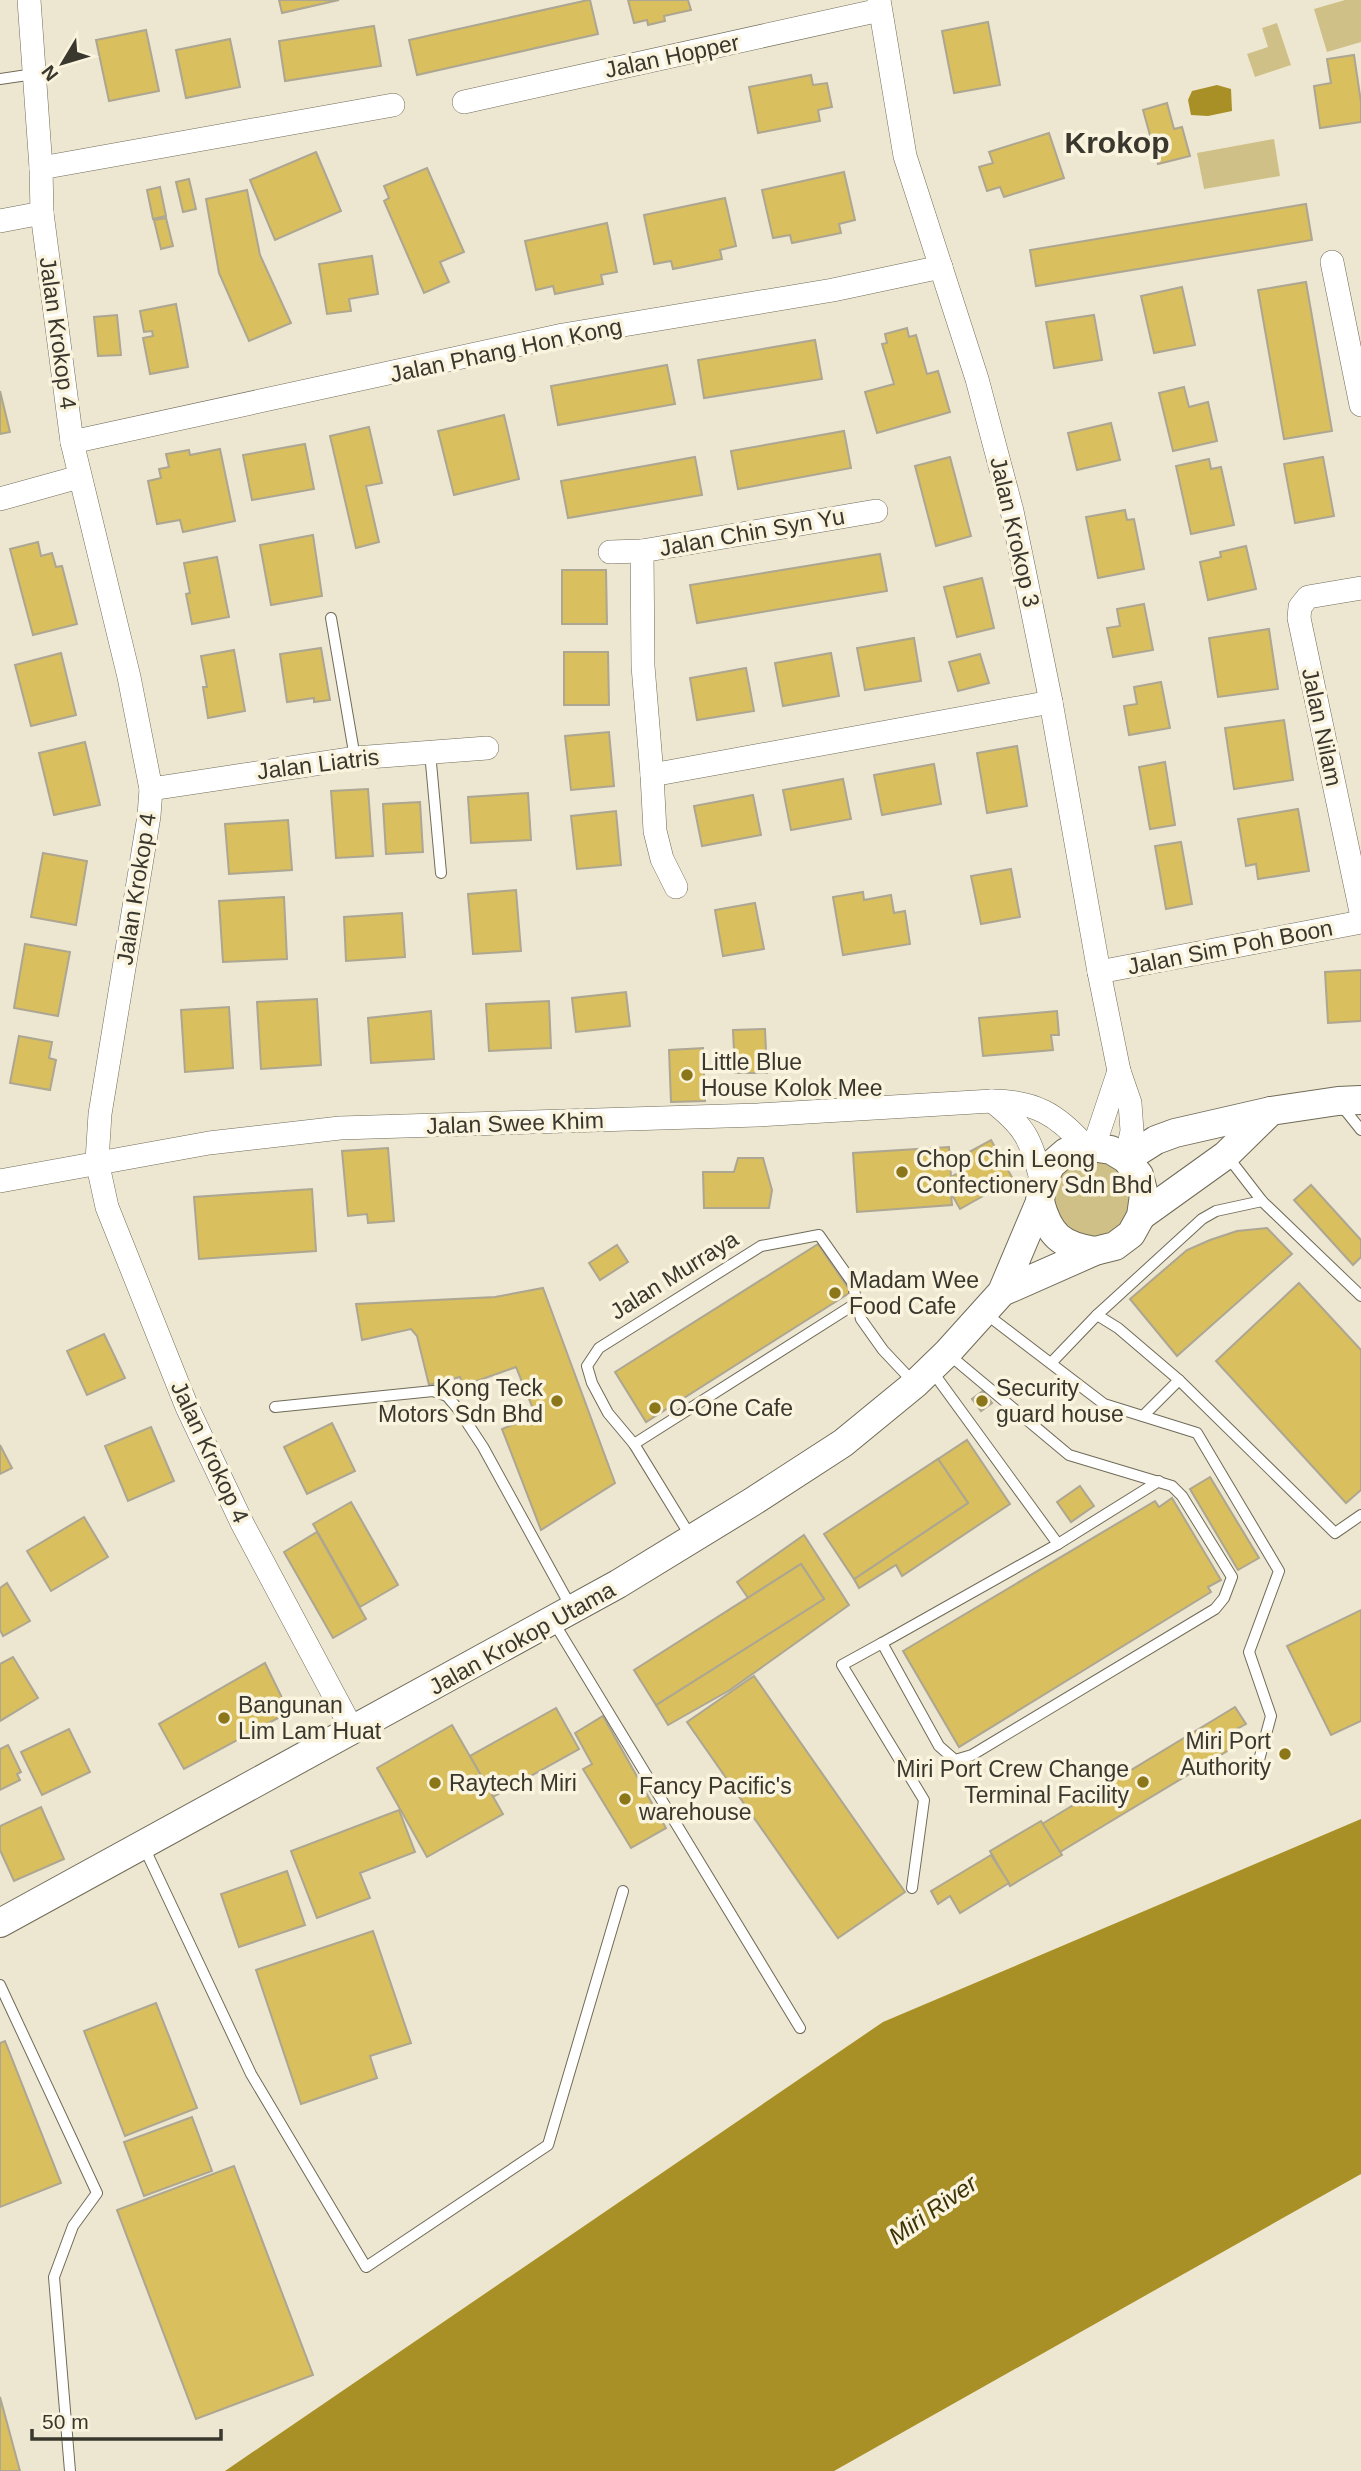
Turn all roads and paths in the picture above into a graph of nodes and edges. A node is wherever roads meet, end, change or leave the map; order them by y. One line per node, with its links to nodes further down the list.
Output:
1 (29, 0): 3 (street, Jalan Krokop 4)
2 (880, 5): 5 (street, Jalan Hopper); 11 (street, Jalan Krokop 3)
3 (34, 74): 4 (lane); 7 (street, Jalan Krokop 4)
4 (0, 79)
5 (464, 102)
6 (393, 105): 7 (street)
7 (41, 168): 8 (street, Jalan Krokop 4)
8 (42, 213): 9 (street); 13 (street, Jalan Krokop 4)
9 (0, 221)
10 (1332, 262): 12 (street)
11 (941, 268): 13 (street, Jalan Phang Hon Kong); 21 (street, Jalan Krokop 3)
12 (1361, 405)
13 (72, 442): 14 (street, Jalan Krokop 4)
14 (79, 477): 15 (street); 26 (street, Jalan Krokop 4)
15 (0, 499)
16 (876, 511): 17 (street, Jalan Chin Syn Yu)
17 (642, 551): 18 (street); 25 (street, Jalan Chin Syn Yu)
18 (610, 552)
19 (1361, 587): 29 (street, Jalan Nilam)
20 (331, 618): 24 (lane)
21 (1051, 702): 25 (street); 31 (street, Jalan Krokop 3)
22 (487, 748): 23 (street, Jalan Liatris)
23 (430, 752): 24 (street, Jalan Liatris); 27 (lane)
24 (355, 758): 26 (street, Jalan Liatris)
25 (652, 775): 28 (street, Jalan Chin Syn Yu)
26 (150, 789): 40 (street, Jalan Krokop 4)
27 (441, 873)
28 (676, 887)
29 (1361, 912)
30 (1361, 922): 31 (street, Jalan Sim Poh Boon)
31 (1099, 972): 32 (street, Jalan Krokop 3)
32 (1119, 1071): 37 (street, Jalan Krokop 3); 39 (street, Jalan Krokop 3)
33 (992, 1101): 37 (street, Jalan Swee Khim); 40 (street, Jalan Swee Khim); 42 (street)
34 (1349, 1101): 35 (street); 36 (lane)
35 (1271, 1111): 38 (street); 39 (street)
36 (1361, 1130)
37 (1089, 1146): 39 (street); 42 (street)
38 (1226, 1155): 43 (lane); 44 (street)
39 (1126, 1159): 44 (street)
40 (97, 1161): 41 (street, Jalan Swee Khim); 62 (street, Jalan Krokop 4)
41 (0, 1181)
42 (1041, 1192): 45 (street); 48 (street)
43 (1262, 1201): 46 (lane); 49 (lane)
44 (1141, 1216): 45 (street)
45 (1095, 1251): 48 (street)
46 (1361, 1296)
47 (858, 1302): 51 (lane, Jalan Murraya); 55 (lane); 55 (lane, Jalan Murraya)
48 (993, 1302): 50 (lane); 51 (street, Jalan Krokop Utama)
49 (1097, 1315): 50 (lane); 52 (lane)
50 (1051, 1363): 54 (lane)
51 (931, 1369): 56 (lane); 58 (street, Jalan Krokop Utama); 59 (lane)
52 (1179, 1380): 54 (lane); 57 (lane)
53 (275, 1407): 60 (lane)
54 (1143, 1416): 63 (lane)
55 (634, 1444): 58 (lane, Jalan Murraya)
56 (1160, 1481): 59 (lane); 61 (lane)
57 (1361, 1516)
58 (692, 1539): 60 (street, Jalan Krokop Utama)
59 (1058, 1544): 61 (lane)
60 (563, 1615): 62 (street, Jalan Krokop Utama); 69 (lane)
61 (882, 1643): 65 (lane)
62 (353, 1731): 64 (street, Jalan Krokop Utama)
63 (1258, 1760)
64 (143, 1845): 66 (lane); 67 (street, Jalan Krokop Utama)
65 (912, 1888)
66 (623, 1891)
67 (0, 1923)
68 (0, 1985): 70 (lane)
69 (800, 2028)
70 (70, 2471)

